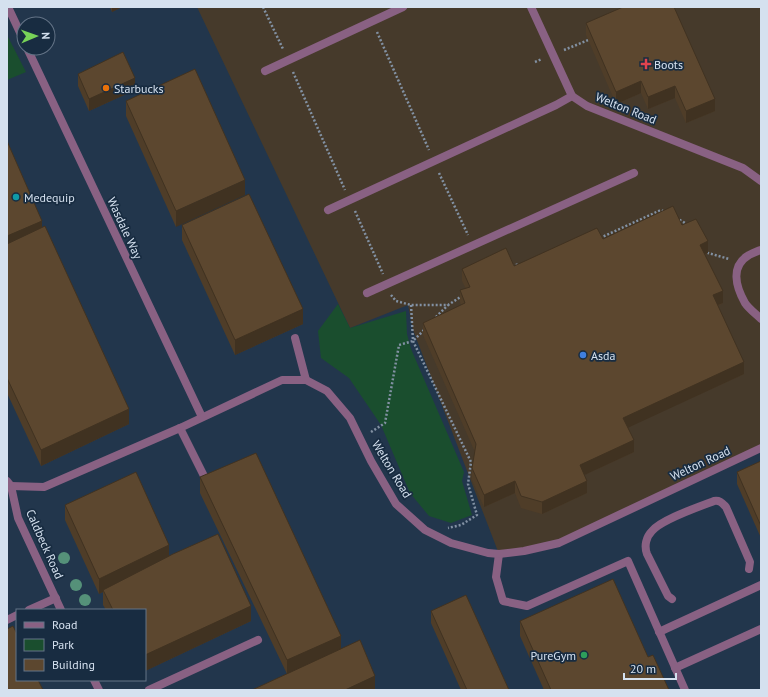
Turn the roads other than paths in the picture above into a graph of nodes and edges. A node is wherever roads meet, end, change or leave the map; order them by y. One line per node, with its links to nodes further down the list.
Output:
1 (8, 7): 4 (street)
2 (403, 7): 6 (street)
3 (531, 7): 7 (street)
4 (16, 24)
5 (31, 56): 16 (street, Wasdale Way)
6 (265, 71)
7 (572, 96): 9 (street, Welton Road); 10 (street)
8 (634, 173): 12 (street)
9 (761, 181)
10 (328, 210)
11 (761, 250): 13 (street)
12 (367, 293)
13 (761, 319)
14 (295, 338): 15 (street)
15 (306, 380): 16 (street, Welton Road); 22 (street, Welton Road)
16 (202, 417): 17 (street, Welton Road)
17 (180, 428): 19 (street); 21 (street, Welton Road)
18 (761, 448): 22 (street, Welton Road)
19 (205, 478)
20 (8, 485): 21 (street, Caldbeck Road); 25 (street, Caldbeck Road)
21 (44, 487)
22 (499, 554): 32 (street)
23 (749, 569): 26 (street)
24 (761, 585): 32 (street)
25 (56, 598): 27 (street); 28 (street, Caldbeck Road)
26 (672, 599)
27 (31, 609)
28 (61, 609)
29 (16, 616): 30 (street)
30 (7, 620)
31 (761, 629): 34 (street)
32 (659, 632): 34 (street)
33 (258, 640): 35 (street)
34 (675, 668): 36 (street)
35 (149, 690)
36 (685, 690)

